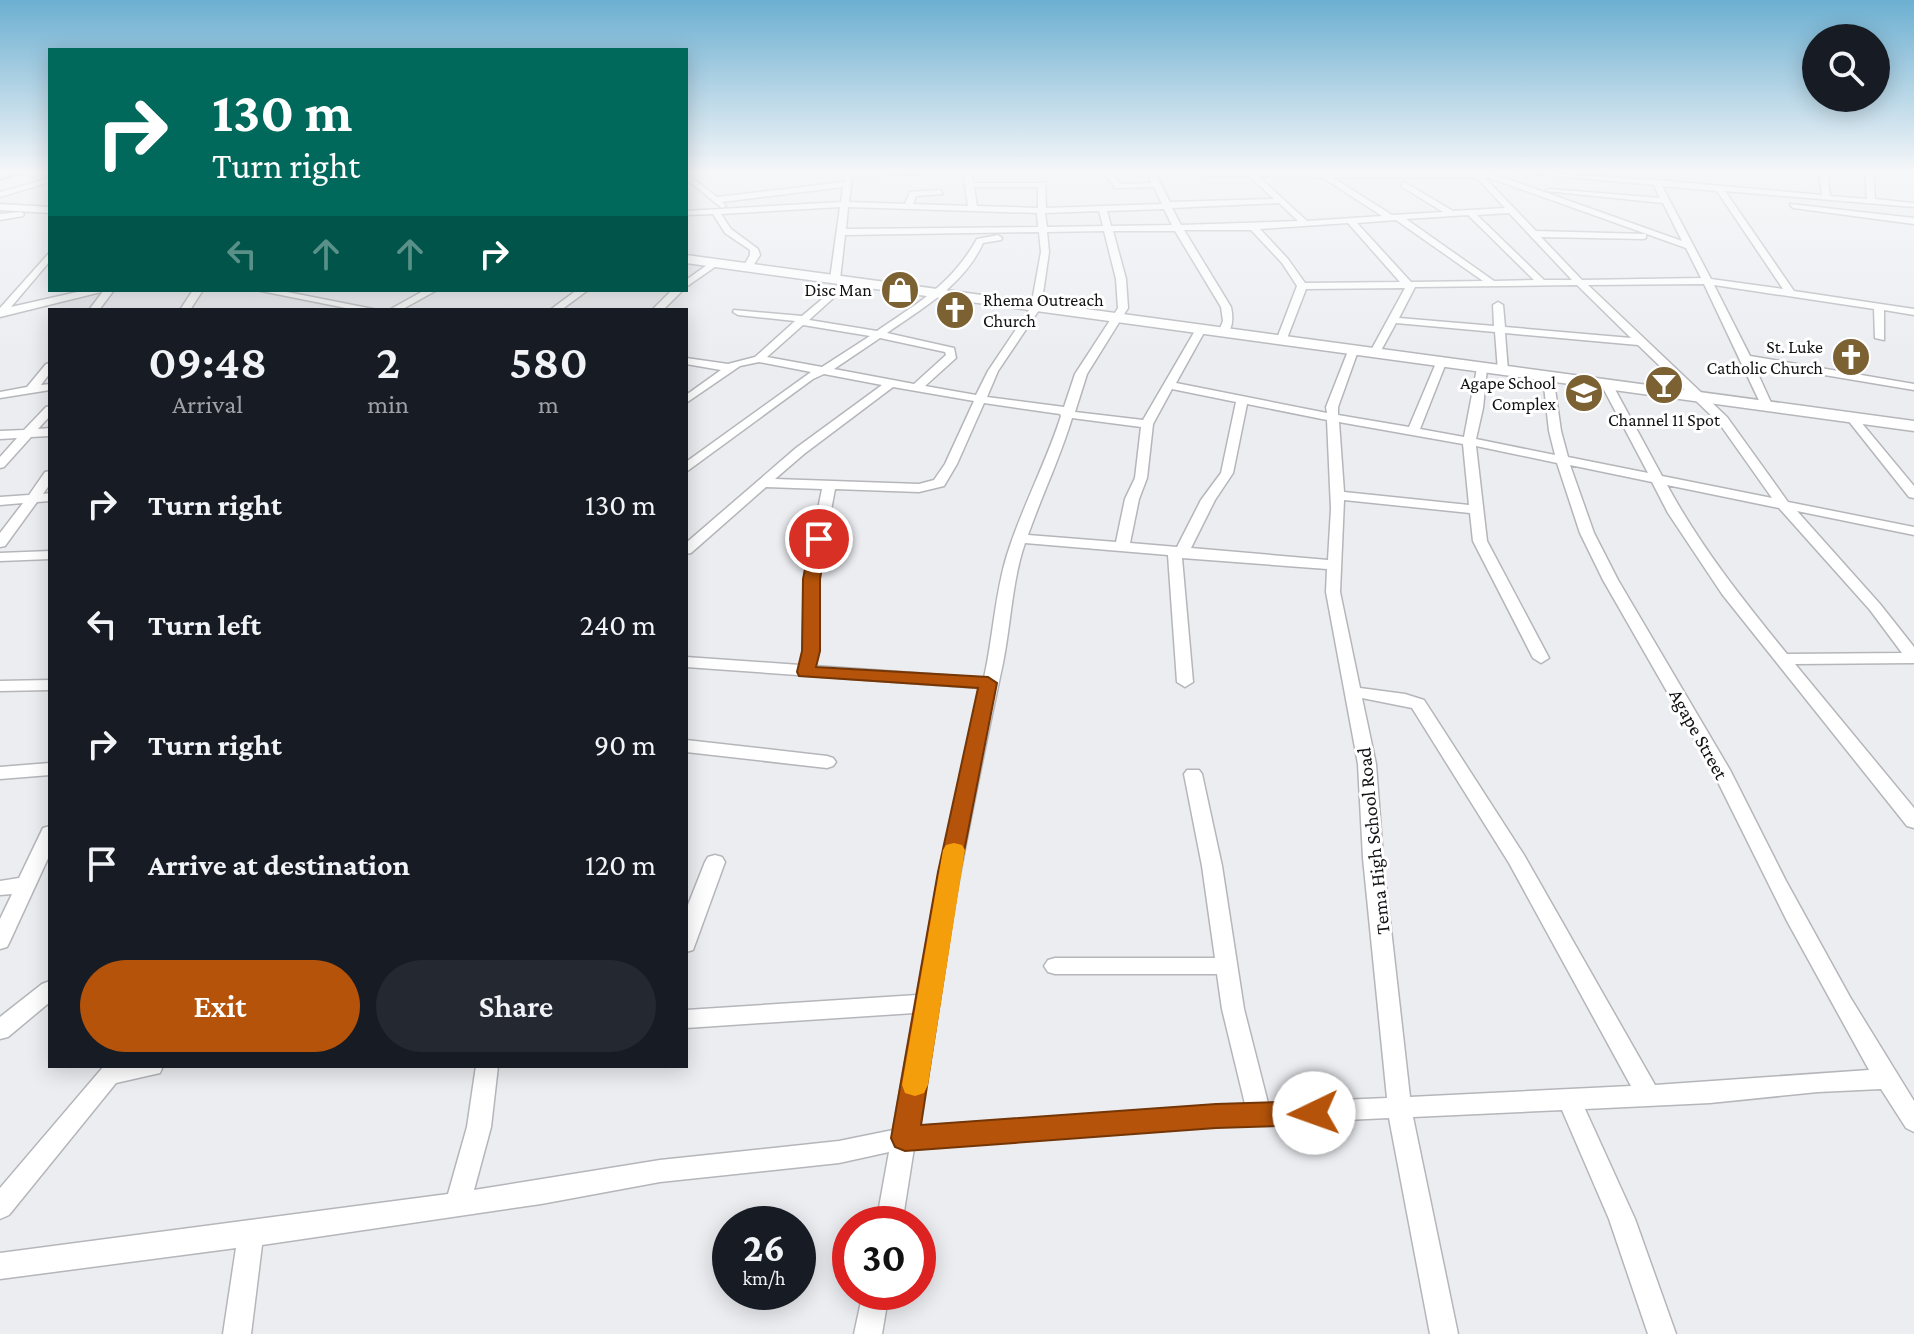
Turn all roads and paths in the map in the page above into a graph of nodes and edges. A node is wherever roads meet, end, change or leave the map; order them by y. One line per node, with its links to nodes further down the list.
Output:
1 (731, 233): 23 (street)
2 (843, 233): 24 (street)
3 (950, 233): 18 (street)
4 (985, 233): 16 (street)
5 (1066, 233): 16 (street)
6 (1110, 233): 50 (street)
7 (1181, 233): 55 (street)
8 (1259, 233): 31 (street)
9 (1362, 233): 30 (street)
10 (1417, 233): 25 (street)
11 (1491, 233): 26 (street)
12 (1648, 233): 17 (street)
13 (1683, 233): 19 (street)
14 (1750, 233): 37 (street)
15 (1535, 234): 17 (street); 27 (street)
16 (1043, 235): 18 (street); 41 (street)
17 (1653, 235): 19 (street)
18 (984, 239): 38 (street)
19 (1691, 247): 28 (street)
20 (48, 257): 49 (street)
21 (688, 259): 22 (main road)
22 (717, 262): 23 (main road); 29 (street)
23 (748, 267): 24 (main road)
24 (841, 280): 38 (main road); 51 (street)
25 (1489, 281): 26 (street); 30 (street)
26 (1540, 281): 27 (street)
27 (1578, 281): 28 (street); 59 (street)
28 (1708, 281): 37 (street); 63 (street)
29 (688, 283)
30 (1406, 283): 31 (street); 52 (street)
31 (1302, 286): 58 (street)
32 (90, 292): 49 (street)
33 (284, 292): 39 (street)
34 (428, 292): 44 (street)
35 (580, 292): 45 (street)
36 (676, 292): 46 (street)
37 (1790, 292): 42 (street)
38 (936, 293): 41 (main road); 56 (street)
39 (318, 295): 43 (street)
40 (1498, 305): 54 (street)
41 (1036, 307): 50 (main road); 83 (street)
42 (1879, 307): 48 (street); 57 (street)
43 (366, 308)
44 (398, 308)
45 (558, 308)
46 (659, 308)
47 (738, 312): 51 (street)
48 (1914, 312)
49 (0, 314)
50 (1117, 318): 53 (main road); 86 (street)
51 (802, 320): 56 (street); 62 (street)
52 (1393, 320): 54 (street); 61 (street)
53 (1201, 329): 55 (main road); 74 (street)
54 (1502, 331): 59 (street); 70 (street)
55 (1223, 333): 58 (main road)
56 (875, 335): 69 (street); 77 (street)
57 (1880, 338)
58 (1281, 341): 60 (main road)
59 (1644, 342): 81 (street)
60 (1353, 351): 61 (main road); 88 (street, Tema High School Road)
61 (1374, 354): 65 (main road)
62 (759, 359): 66 (street); 69 (street)
63 (1746, 359): 76 (street); 84 (street)
64 (688, 361): 66 (street)
65 (1441, 363): 67 (main road); 91 (street)
66 (730, 368): 82 (street)
67 (1482, 368): 70 (main road); 95 (street)
68 (48, 369): 78 (street)
69 (826, 370): 72 (street); 98 (street)
70 (1503, 371): 71 (main road)
71 (1549, 377): 73 (main road); 96 (street, Agape Street)
72 (890, 384): 77 (street); 101 (street)
73 (1607, 384): 81 (main road); 100 (street)
74 (1168, 385): 80 (street); 89 (street)
75 (48, 387): 78 (street)
76 (1914, 387)
77 (916, 388): 83 (street)
78 (31, 390): 79 (street)
79 (0, 395)
80 (1243, 398): 88 (street); 115 (street)
81 (1703, 398): 84 (main road); 108 (street)
82 (688, 399)
83 (979, 399): 86 (street); 102 (street)
84 (1767, 407): 87 (main road)
85 (48, 411): 93 (street)
86 (1067, 413): 89 (street); 111 (street)
87 (1851, 417): 90 (main road); 103 (street)
88 (1334, 418): 91 (street); 104 (street, Tema High School Road)
89 (1147, 424): 114 (street)
90 (1914, 426)
91 (1413, 431): 95 (street)
92 (48, 432): 93 (street)
93 (28, 433): 94 (street); 97 (street)
94 (0, 435)
95 (1469, 441): 96 (street); 109 (street)
96 (1559, 459): 100 (street); 149 (street, Agape Street)
97 (0, 464)
98 (688, 467)
99 (48, 478): 106 (street)
100 (1655, 478): 108 (street); 121 (street)
101 (766, 483): 102 (street); 113 (street)
102 (829, 486): 123 (street)
103 (1914, 494)
104 (1336, 495): 109 (street); 118 (street, Tema High School Road)
105 (48, 497): 106 (street)
106 (32, 498): 107 (street); 112 (street)
107 (0, 501)
108 (1782, 503): 110 (street); 120 (street)
109 (1475, 510): 119 (street)
110 (1914, 531)
111 (1020, 538): 114 (street); 125 (street)
112 (0, 543)
113 (688, 548)
114 (1122, 548): 115 (street)
115 (1178, 554): 118 (street); 124 (street)
116 (48, 555): 117 (street)
117 (0, 557)
118 (1335, 565): 128 (street, Tema High School Road)
119 (1541, 658)
120 (1914, 658): 121 (street)
121 (1783, 659): 134 (street)
122 (688, 662): 123 (street)
123 (806, 672): 125 (street)
124 (1185, 682)
125 (988, 683): 144 (street)
126 (48, 685): 127 (street)
127 (0, 686)
128 (1355, 692): 150 (street); 152 (street, Tema High School Road)
129 (688, 746): 130 (street)
130 (827, 762)
131 (48, 769): 132 (street)
132 (0, 773)
133 (1193, 774): 142 (street)
134 (1910, 811)
135 (48, 837): 137 (street)
136 (715, 862): 139 (street)
137 (27, 884): 138 (street); 140 (street)
138 (0, 888)
139 (688, 936)
140 (0, 941)
141 (1055, 966): 142 (street)
142 (1226, 966): 153 (street)
143 (48, 992): 146 (street)
144 (929, 1003): 145 (street); 155 (street)
145 (688, 1019)
146 (0, 1030)
147 (487, 1068): 156 (street)
148 (114, 1070): 158 (street)
149 (1886, 1079): 150 (street); 154 (street, Agape Street)
150 (1648, 1095): 151 (street)
151 (1568, 1098): 152 (street); 165 (street)
152 (1400, 1107): 153 (street); 164 (street, Tema High School Road)
153 (1259, 1115): 155 (street)
154 (1914, 1121)
155 (905, 1138): 156 (street); 157 (street)
156 (458, 1204): 159 (street)
157 (892, 1206)
158 (0, 1207)
159 (251, 1234): 160 (street); 162 (street)
160 (0, 1266)
161 (873, 1310): 163 (street)
162 (237, 1334)
163 (868, 1334)
164 (1444, 1334)
165 (1662, 1334)

